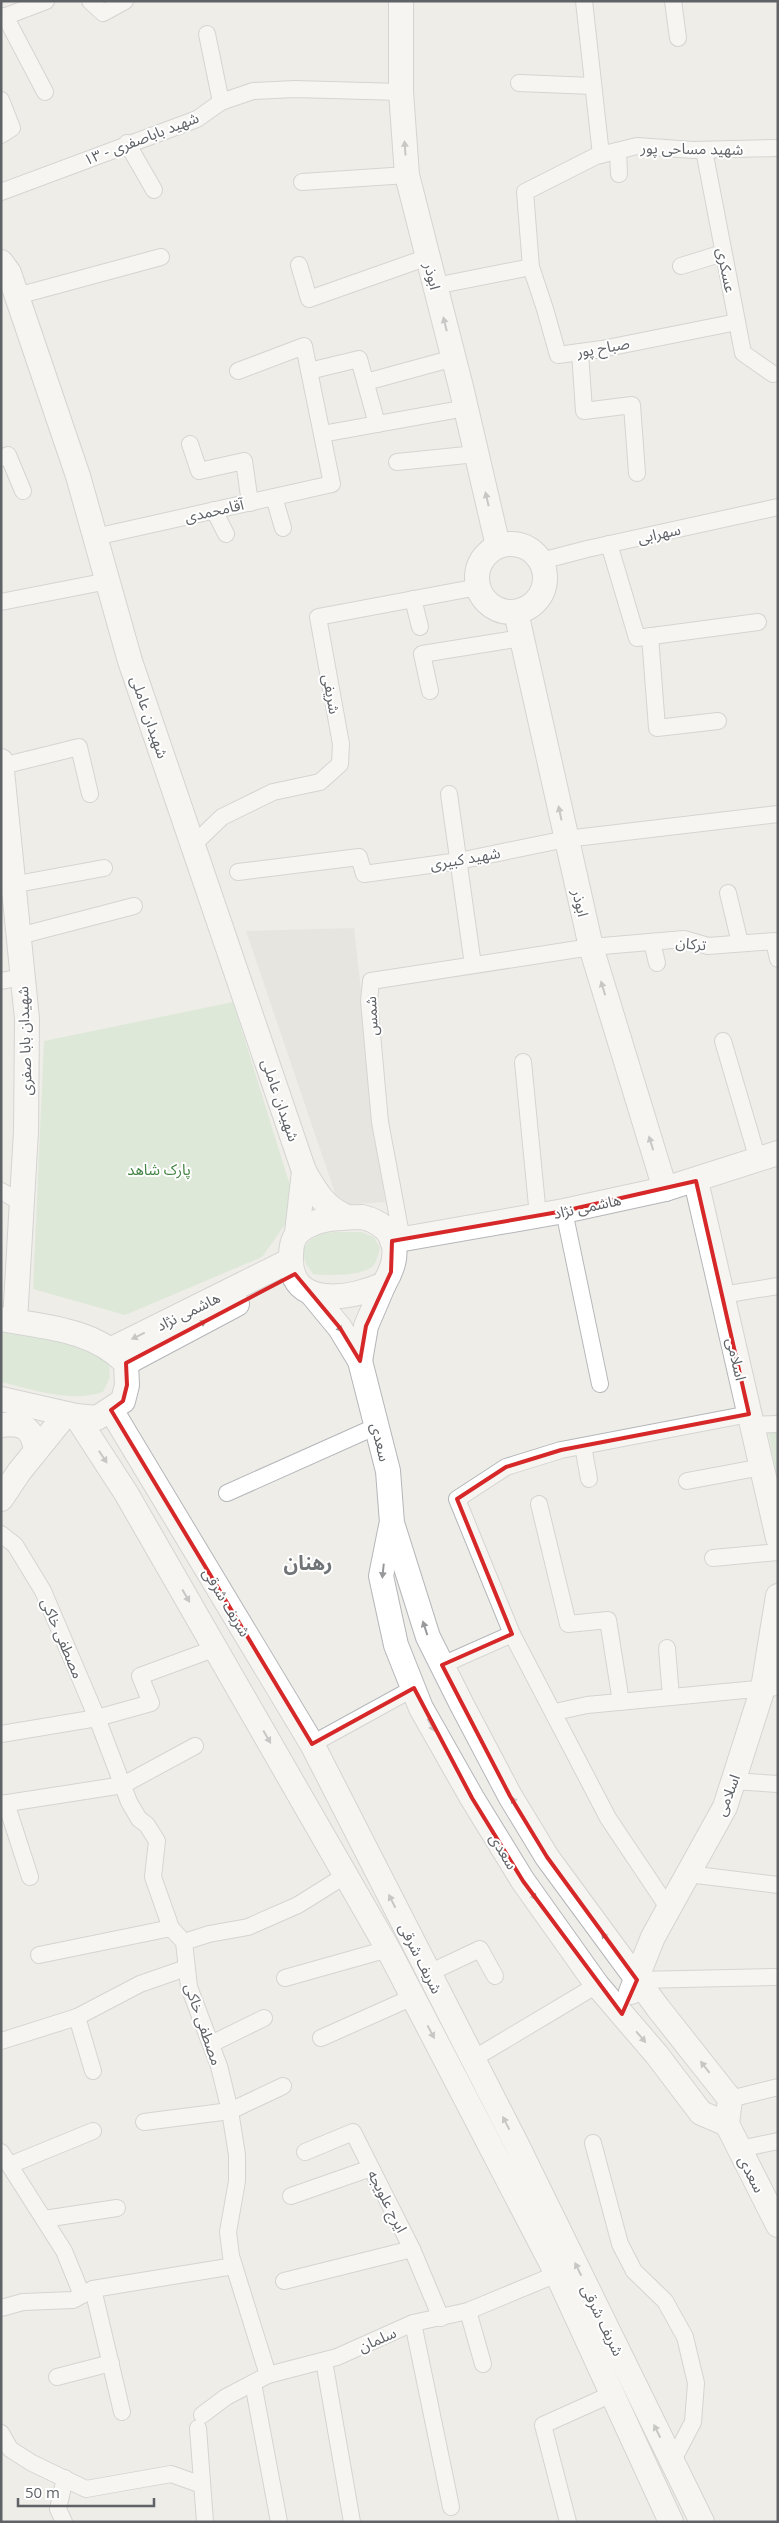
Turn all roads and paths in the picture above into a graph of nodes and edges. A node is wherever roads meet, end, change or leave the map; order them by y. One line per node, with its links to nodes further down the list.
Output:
1 (90, 1): 2 (street)
2 (125, 1)
3 (401, 1): 13 (street, ابوذر)
4 (584, 1): 11 (street)
5 (673, 1): 9 (street)
6 (43, 2): 7 (street)
7 (3, 17): 12 (street)
8 (207, 34): 15 (street)
9 (678, 38)
10 (519, 83): 11 (street)
11 (593, 86): 21 (street)
12 (45, 92)
13 (401, 92): 15 (street, شهید باباصفری - ۱۳); 23 (street, ابوذر, one-way to 13)
14 (1, 100): 16 (street)
15 (221, 102): 17 (street, شهید باباصفری - ۱۳)
16 (1, 135)
17 (127, 143): 25 (street); 26 (street, شهید باباصفری - ۱۳)
18 (778, 148): 19 (street, شهید مساحی پور)
19 (704, 150): 20 (street, شهید مساحی پور); 27 (street, عسکری)
20 (618, 151): 21 (street, شهید مساحی پور); 22 (street)
21 (601, 155): 33 (street, شهید مساحی پور)
22 (619, 174)
23 (407, 175): 24 (street); 29 (street, ابوذر)
24 (302, 182)
25 (154, 190)
26 (1, 192)
27 (723, 253): 32 (street); 36 (street, عسکری)
28 (161, 257): 35 (street)
29 (428, 258): 31 (street); 34 (street, ابوذر)
30 (1, 262): 35 (street, شهیدان عاملی)
31 (299, 265)
32 (681, 266)
33 (531, 268): 34 (street); 37 (street, صباح پور)
34 (435, 286): 38 (street, ابوذر, one-way to 34)
35 (17, 296): 58 (street, شهیدان عاملی)
36 (737, 322): 37 (street, صباح پور); 41 (street, عسکری)
37 (580, 352): 50 (street)
38 (454, 358): 42 (street); 43 (street, ابوذر)
39 (238, 371): 40 (street)
40 (309, 371): 42 (street); 45 (street)
41 (773, 374)
42 (366, 382): 44 (street)
43 (466, 408): 44 (street); 47 (street, ابوذر)
44 (377, 424): 45 (street)
45 (322, 434): 52 (street, آقامحمدی)
46 (190, 444): 53 (street)
47 (476, 454): 49 (street); 60 (street, ابوذر, one-way to 47)
48 (1, 458): 51 (street)
49 (397, 462)
50 (637, 473)
51 (23, 490)
52 (274, 497): 53 (street, آقامحمدی); 56 (street)
53 (250, 502): 55 (street, آقامحمدی)
54 (778, 507): 59 (street, سهرابی)
55 (214, 510): 57 (street); 58 (street, آقامحمدی)
56 (283, 528)
57 (226, 534)
58 (96, 537): 62 (street, شهیدان عاملی)
59 (609, 544): 61 (street, سهرابی); 69 (street)
60 (498, 546): 61 (street); 63 (street)
61 (541, 561): 66 (street)
62 (108, 581): 65 (street); 79 (street, شهیدان عاملی)
63 (478, 587): 64 (street, شریفی); 66 (street)
64 (413, 599): 68 (street); 79 (street, شریفی)
65 (1, 602)
66 (516, 612): 70 (street, ابوذر)
67 (758, 622): 69 (street)
68 (420, 627)
69 (650, 636): 72 (street)
70 (522, 638): 71 (street); 78 (street, ابوذر, one-way to 70)
71 (430, 691)
72 (718, 721)
73 (1, 761): 74 (street, شهیدان بابا صفری)
74 (2, 766): 75 (street); 80 (street, شهیدان بابا صفری)
75 (90, 794)
76 (450, 794): 81 (street)
77 (778, 814): 78 (street, شهید کبیری)
78 (566, 839): 81 (street, شهید کبیری); 90 (street, ابوذر)
79 (194, 844): 98 (street, شهیدان عاملی)
80 (6, 845): 84 (street, شهیدان بابا صفری)
81 (459, 861): 83 (street, شهید کبیری); 93 (street)
82 (104, 868): 84 (street)
83 (238, 872)
84 (8, 886): 87 (street, شهیدان بابا صفری)
85 (728, 893): 89 (street)
86 (134, 906): 87 (street)
87 (19, 936): 94 (street, شهیدان بابا صفری)
88 (652, 942): 89 (street, ترکان); 90 (street, ترکان); 92 (street)
89 (740, 943): 91 (street, ترکان)
90 (591, 947): 93 (street, شمس); 100 (street, ابوذر, one-way to 90)
91 (778, 959)
92 (657, 963)
93 (473, 965): 107 (street, شمس)
94 (12, 979): 102 (street, شهیدان بابا صفری)
95 (723, 1042): 97 (street)
96 (523, 1062): 104 (street)
97 (768, 1156): 99 (street, هاشمی نژاد)
98 (304, 1171): 105 (street, شهیدان عاملی); 106 (street, شهیدان عاملی)
99 (696, 1181): 100 (street, هاشمی نژاد); 112 (street, اسلامی)
100 (666, 1190): 103 (street, هاشمی نژاد)
101 (1, 1191): 102 (street)
102 (22, 1203): 113 (street, شهیدان بابا صفری)
103 (564, 1211): 104 (street, هاشمی نژاد); 116 (street)
104 (538, 1216): 107 (street, هاشمی نژاد)
105 (347, 1218): 106 (street); 107 (street)
106 (297, 1233): 108 (street)
107 (397, 1241): 109 (street)
108 (293, 1267): 111 (street); 114 (street, هاشمی نژاد)
109 (384, 1284): 111 (street); 115 (street)
110 (778, 1286): 112 (street)
111 (312, 1294): 115 (street, one-way to 115)
112 (722, 1295): 120 (street, اسلامی)
113 (8, 1320): 114 (street)
114 (119, 1356): 118 (street)
115 (360, 1361): 123 (street, سعدی)
116 (600, 1384)
117 (1, 1399): 119 (street)
118 (111, 1410): 119 (street); 149 (street, شریف شرقی)
119 (71, 1415): 125 (street); 139 (street, شریف شرقی, one-way to 139)
120 (751, 1419): 121 (street); 124 (street); 126 (street, اسلامی)
121 (778, 1424)
122 (1, 1425): 125 (street)
123 (377, 1426): 129 (street); 132 (street, سعدی)
124 (583, 1446): 127 (street); 138 (street)
125 (36, 1451): 130 (street)
126 (762, 1467): 128 (street); 134 (street, اسلامی)
127 (589, 1480)
128 (687, 1481)
129 (227, 1493)
130 (1, 1499)
131 (539, 1504): 145 (street)
132 (392, 1523): 141 (street, سعدی, one-way to 132); 142 (street, سعدی, one-way to 142)
133 (1, 1534): 147 (street, مصطفی خاکی)
134 (778, 1538)
135 (778, 1552): 136 (street)
136 (713, 1558)
137 (778, 1596): 143 (street, اسلامی)
138 (512, 1634): 141 (street); 146 (street)
139 (216, 1648): 147 (street); 156 (street, شریف شرقی, one-way to 156)
140 (667, 1648): 144 (street)
141 (442, 1665): 142 (street); 169 (street, سعدی, one-way to 141)
142 (414, 1688): 149 (street); 170 (street, سعدی, one-way to 170)
143 (770, 1688): 144 (street); 151 (street, اسلامی)
144 (671, 1697): 145 (street)
145 (621, 1702): 146 (street)
146 (554, 1712): 159 (street)
147 (97, 1718): 148 (street); 153 (street, مصطفی خاکی)
148 (1, 1734)
149 (312, 1744): 165 (street, شریف شرقی, one-way to 149)
150 (195, 1746): 153 (street)
151 (733, 1781): 152 (street); 155 (street, اسلامی)
152 (778, 1784)
153 (122, 1785): 154 (street); 160 (street, مصطفی خاکی)
154 (3, 1804): 157 (street)
155 (688, 1874): 158 (street); 159 (street, اسلامی)
156 (346, 1875): 161 (street); 162 (street, شریف شرقی)
157 (30, 1877)
158 (778, 1885)
159 (669, 1909): 169 (street, اسلامی)
160 (171, 1928): 161 (street, مصطفی خاکی); 163 (street)
161 (184, 1942): 164 (street, مصطفی خاکی)
162 (388, 1949): 168 (street); 171 (street, شریف شرقی)
163 (39, 1955)
164 (186, 1968): 173 (street); 177 (street, مصطفی خاکی)
165 (429, 1973): 166 (street); 178 (street, شریف شرقی)
166 (494, 1976)
167 (775, 1976): 169 (street)
168 (285, 1978)
169 (637, 1980): 172 (street, اسلامی); 182 (street, سعدی, one-way to 169)
170 (597, 1985): 172 (street, سعدی); 178 (street)
171 (413, 1997): 175 (street); 199 (street, شریف شرقی, one-way to 199)
172 (622, 2014): 185 (street, سعدی, one-way to 185)
173 (77, 2017): 176 (street); 179 (street)
174 (264, 2018): 177 (street)
175 (321, 2038)
176 (1, 2041)
177 (211, 2044): 183 (street, مصطفی خاکی)
178 (473, 2059): 215 (street, شریف شرقی, one-way to 178)
179 (93, 2071)
180 (283, 2086): 183 (street)
181 (778, 2087): 182 (street)
182 (730, 2099): 185 (street)
183 (230, 2111): 184 (street); 198 (street, مصطفی خاکی)
184 (144, 2122)
185 (727, 2124): 189 (street, سعدی)
186 (93, 2131): 191 (street)
187 (778, 2141): 189 (street)
188 (594, 2143): 215 (street)
189 (740, 2150): 196 (street, سعدی)
190 (305, 2152): 192 (street, ایرج علویجه)
191 (6, 2158): 195 (street)
192 (371, 2168): 193 (street); 197 (street, ایرج علویجه)
193 (291, 2196)
194 (117, 2208): 195 (street)
195 (44, 2219): 201 (street)
196 (778, 2225)
197 (412, 2249): 200 (street); 204 (street, ایرج علویجه)
198 (234, 2266): 201 (street); 209 (street, مصطفی خاکی)
199 (556, 2274): 203 (street, سلمان); 212 (street, شریف شرقی)
200 (284, 2281)
201 (88, 2292): 202 (street); 207 (street)
202 (1, 2308)
203 (468, 2311): 204 (street, سلمان); 208 (street)
204 (441, 2318): 205 (street, سلمان)
205 (413, 2323): 206 (street, سلمان); 218 (street)
206 (324, 2360): 209 (street, سلمان); 222 (street)
207 (111, 2363): 210 (street); 213 (street)
208 (483, 2364)
209 (268, 2375): 211 (street, سلمان)
210 (57, 2377)
211 (254, 2383): 217 (street, سلمان); 221 (street)
212 (612, 2394): 223 (street); 224 (street, شریف شرقی)
213 (122, 2412)
214 (1, 2433): 216 (street)
215 (672, 2462): 225 (street, شریف شرقی)
216 (64, 2478): 217 (street); 219 (street)
217 (202, 2485): 220 (street, سلمان)
218 (451, 2507)
219 (64, 2522)
220 (205, 2522)
221 (279, 2522)
222 (352, 2522)
223 (568, 2522)
224 (671, 2522)
225 (702, 2522)

